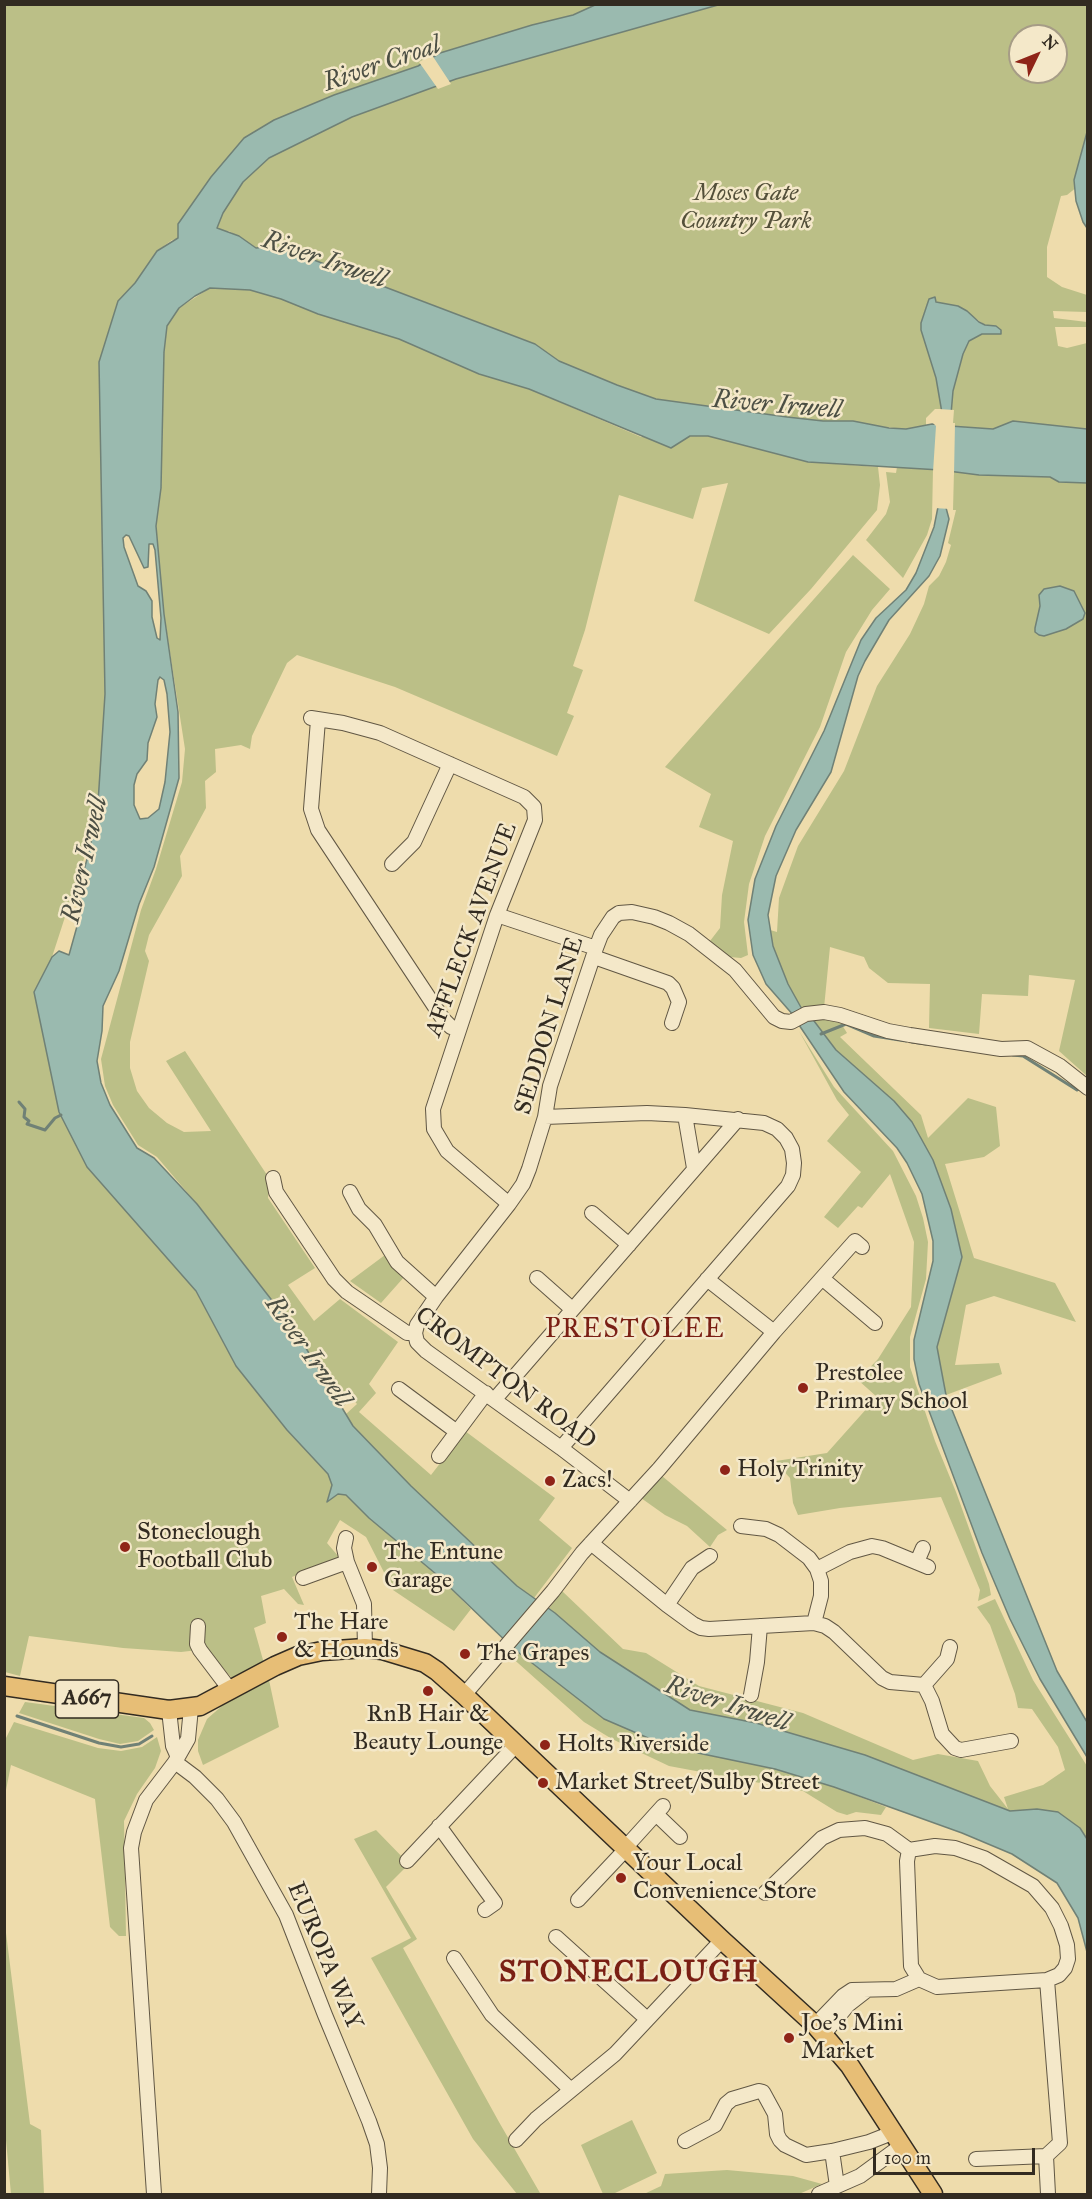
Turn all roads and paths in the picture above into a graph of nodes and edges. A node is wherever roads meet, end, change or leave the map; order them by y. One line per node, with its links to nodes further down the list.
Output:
1 (450, 764): 2 (street); 3 (street, AFFLECK AVENUE); 6 (street, AFFLECK AVENUE)
2 (396, 857)
3 (497, 915): 4 (street); 6 (street, AFFLECK AVENUE)
4 (595, 952): 5 (street); 7 (street, SEDDON LANE); 9 (street, SEDDON LANE)
5 (672, 1023)
6 (458, 1029): 14 (street, AFFLECK AVENUE)
7 (1088, 1088)
8 (685, 1115): 9 (street); 10 (street); 11 (street)
9 (545, 1117): 14 (street, SEDDON LANE)
10 (738, 1119): 11 (street); 19 (street)
11 (694, 1168): 16 (street)
12 (273, 1178): 25 (street, CROMPTON ROAD)
13 (349, 1190): 21 (street)
14 (510, 1204): 21 (street, SEDDON LANE)
15 (592, 1213): 16 (street)
16 (629, 1245): 22 (street)
17 (862, 1247): 20 (street)
18 (537, 1278): 22 (street)
19 (707, 1279): 24 (street); 29 (street)
20 (823, 1279): 23 (street); 24 (street)
21 (436, 1297): 25 (street, SEDDON LANE)
22 (572, 1309): 27 (street)
23 (875, 1323)
24 (774, 1332): 31 (street)
25 (415, 1333): 27 (street, CROMPTON ROAD)
26 (399, 1389): 28 (street)
27 (490, 1396): 28 (street); 29 (street, CROMPTON ROAD)
28 (457, 1432): 30 (street)
29 (561, 1448): 31 (street, CROMPTON ROAD)
30 (439, 1456)
31 (630, 1501): 34 (street)
32 (750, 1522): 38 (street)
33 (346, 1538): 36 (street)
34 (591, 1543): 40 (street); 51 (street)
35 (923, 1548): 38 (street)
36 (347, 1562): 39 (street); 45 (street)
37 (705, 1563): 40 (street)
38 (817, 1569): 41 (street)
39 (303, 1578)
40 (667, 1605): 43 (street)
41 (814, 1623): 43 (street); 48 (street)
42 (198, 1626): 50 (street)
43 (760, 1626): 46 (street)
44 (950, 1647): 48 (street)
45 (365, 1648): 50 (main road, A667); 51 (main road, A667)
46 (754, 1676): 47 (street); 52 (street)
47 (770, 1678)
48 (924, 1685): 55 (street)
49 (4, 1686): 54 (main road, A667)
50 (231, 1691): 53 (main road, A667)
51 (464, 1695): 56 (main road, A667)
52 (751, 1695)
53 (191, 1708): 54 (main road, A667); 57 (street)
54 (170, 1710): 57 (street)
55 (1011, 1741)
56 (516, 1745): 58 (street); 60 (main road, A667)
57 (176, 1759): 83 (street); 84 (street, EUROPA WAY)
58 (440, 1827): 62 (street); 65 (street)
59 (680, 1837): 60 (street)
60 (625, 1849): 64 (street); 68 (main road, A667)
61 (909, 1850): 63 (street); 71 (street); 72 (street)
62 (407, 1861)
63 (766, 1893)
64 (578, 1900)
65 (484, 1910)
66 (556, 1937): 69 (street)
67 (581, 1940): 69 (street)
68 (722, 1940): 73 (street); 74 (main road, A667)
69 (572, 1951): 73 (street)
70 (454, 1958): 75 (street)
71 (916, 1975): 72 (street); 74 (street)
72 (1053, 1978): 80 (street)
73 (647, 2019): 75 (street)
74 (820, 2030): 76 (main road, A667)
75 (571, 2090): 77 (street)
76 (896, 2139): 79 (street); 82 (street); 86 (main road, A667)
77 (516, 2140)
78 (685, 2141): 79 (street)
79 (832, 2151): 82 (street)
80 (1046, 2156): 81 (street); 87 (street)
81 (976, 2159)
82 (837, 2186): 85 (street)
83 (154, 2194)
84 (379, 2194)
85 (819, 2194)
86 (933, 2194)
87 (1048, 2194)

